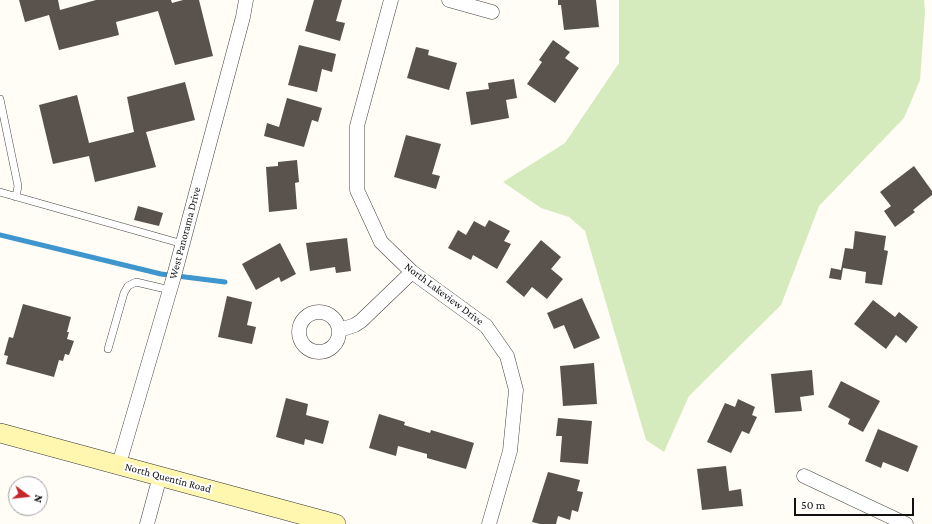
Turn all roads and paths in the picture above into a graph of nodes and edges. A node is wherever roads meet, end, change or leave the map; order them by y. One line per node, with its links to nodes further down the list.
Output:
1 (246, 0): 8 (street, West Panorama Drive)
2 (391, 0): 9 (street, North Lakeview Drive)
3 (449, 0): 4 (street)
4 (492, 12)
5 (0, 99): 7 (lane)
6 (0, 192): 7 (lane)
7 (16, 197): 8 (lane)
8 (182, 244): 10 (street, West Panorama Drive)
9 (412, 272): 11 (street); 19 (street, North Lakeview Drive)
10 (170, 290): 12 (lane); 14 (street, West Panorama Drive)
11 (340, 330)
12 (108, 349)
13 (0, 433): 14 (main road, North Quentin Road)
14 (119, 464): 15 (main road, North Quentin Road)
15 (160, 476): 17 (street); 18 (main road, North Quentin Road)
16 (804, 476): 20 (street)
17 (147, 524)
18 (336, 524)
19 (489, 524)
20 (906, 524)

